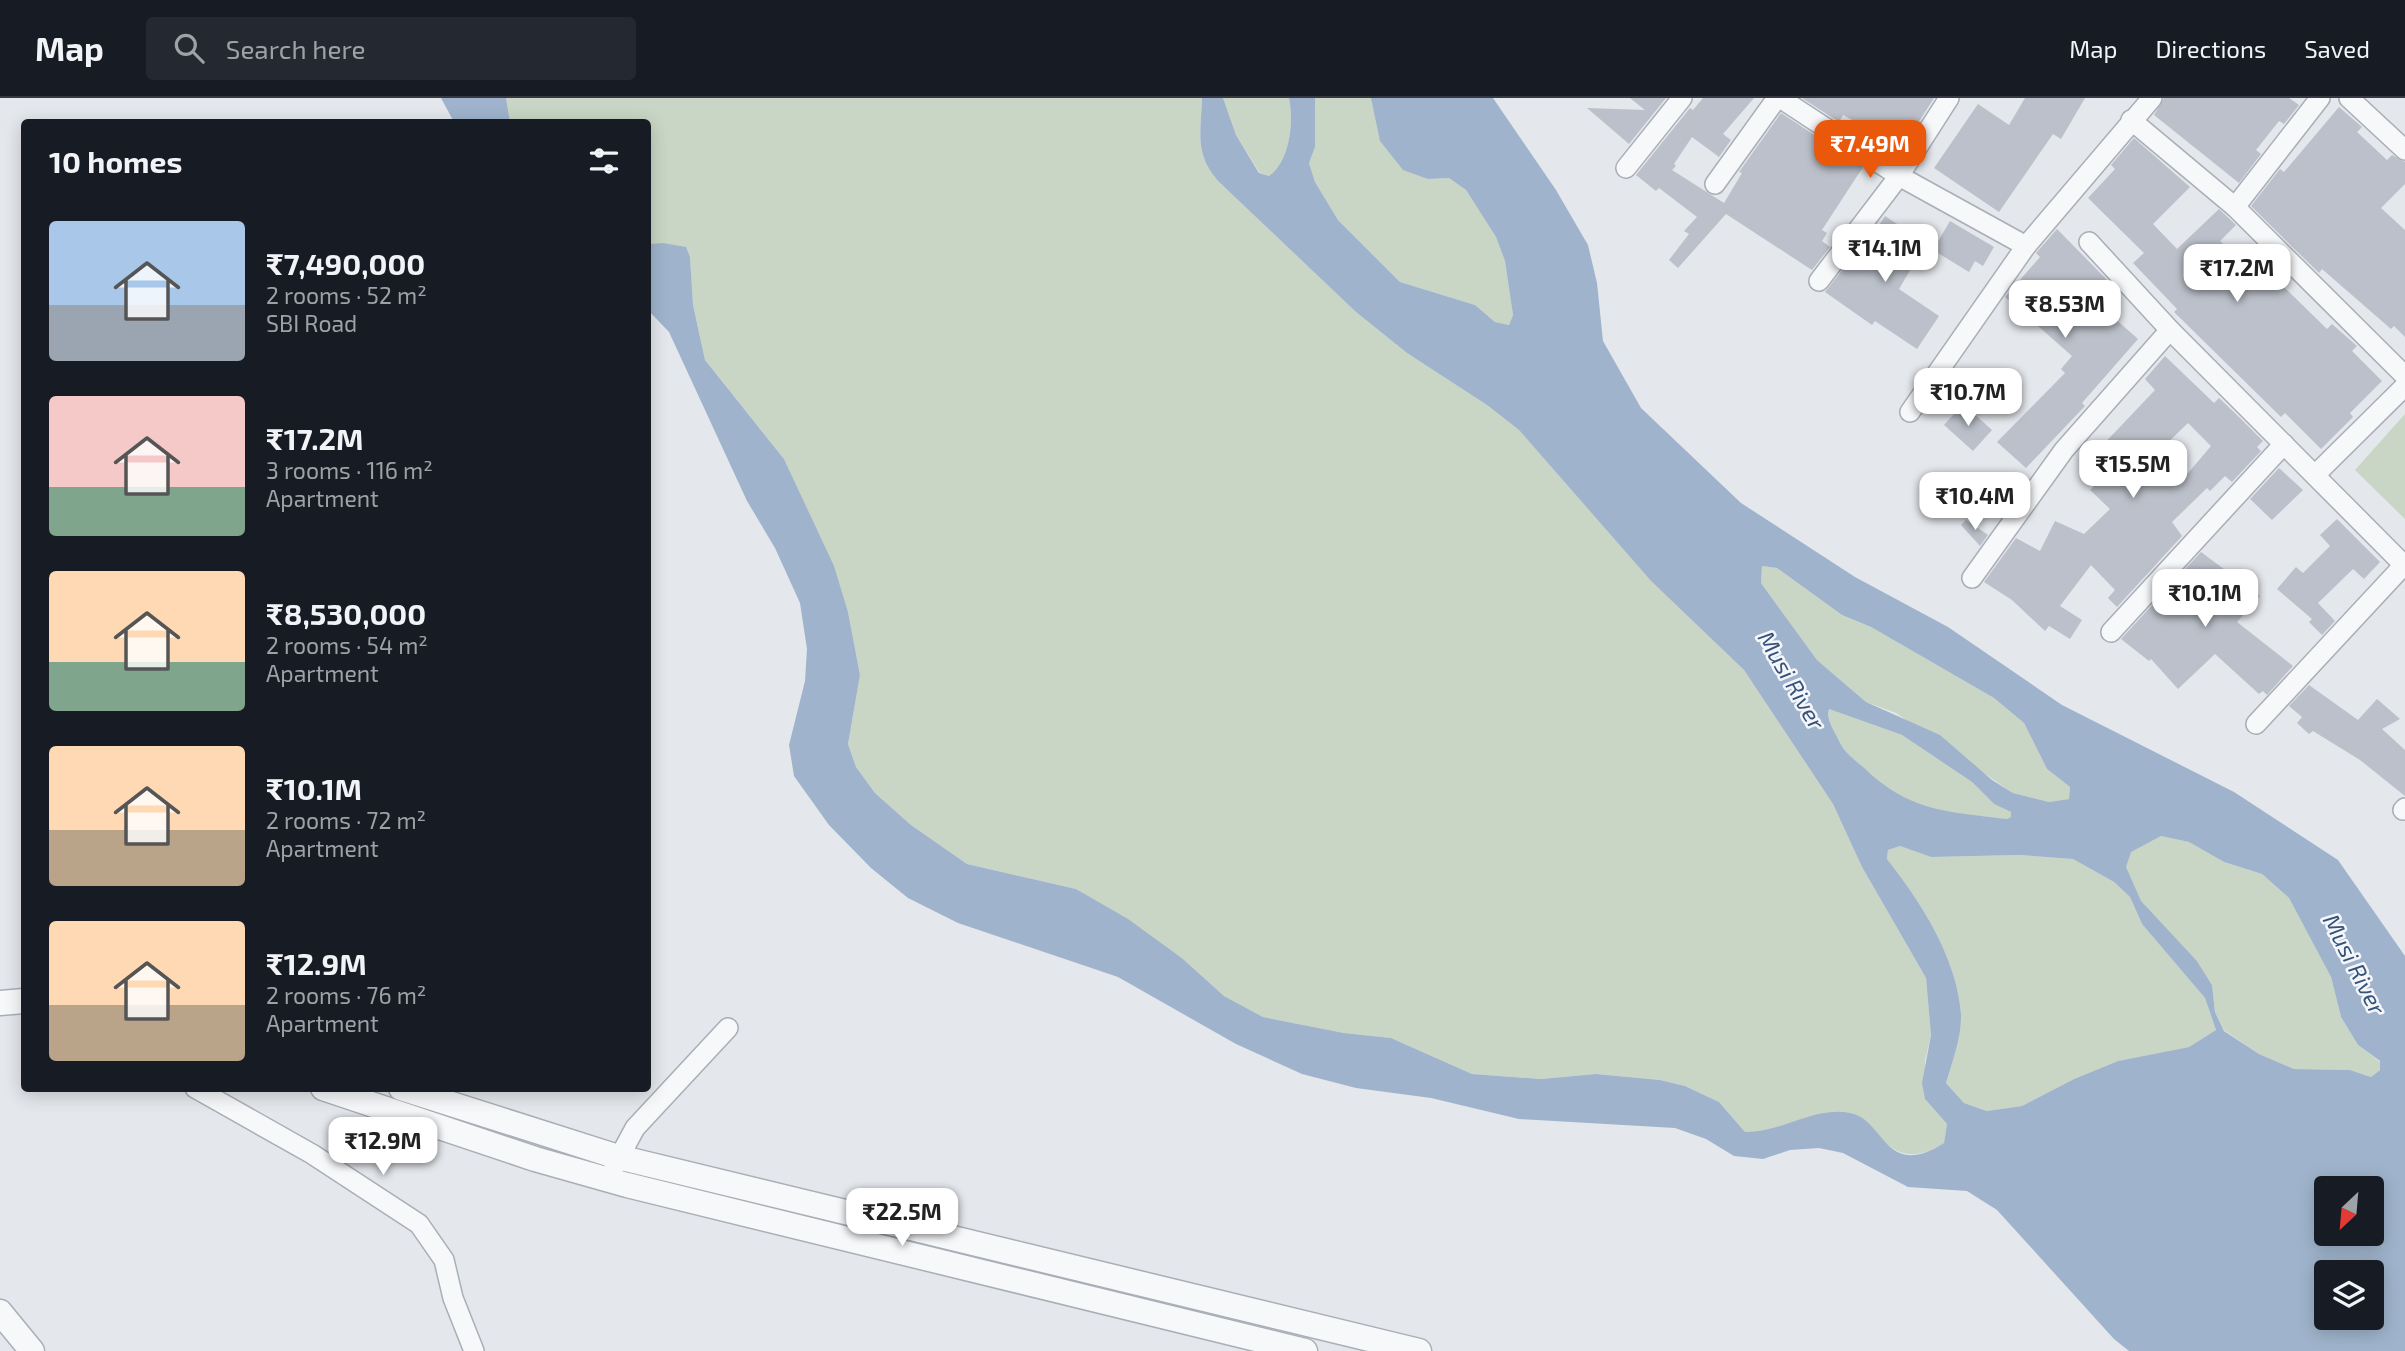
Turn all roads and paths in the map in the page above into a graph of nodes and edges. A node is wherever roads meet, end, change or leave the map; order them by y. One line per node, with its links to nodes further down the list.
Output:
1 (1682, 98): 9 (street)
2 (1779, 98): 10 (street); 11 (street)
3 (1949, 98): 10 (street)
4 (2152, 98): 7 (street)
5 (2320, 98): 12 (street)
6 (2349, 98): 8 (street)
7 (2131, 120): 12 (street); 14 (street)
8 (2405, 150)
9 (1626, 168)
10 (1899, 176): 14 (street); 15 (street)
11 (1715, 184)
12 (2235, 207): 17 (street)
13 (2089, 242): 16 (street)
14 (2026, 246): 19 (street)
15 (1819, 281)
16 (2171, 330): 20 (street); 23 (street)
17 (2405, 376)
18 (2405, 386): 21 (street)
19 (1910, 412)
20 (2284, 444): 21 (street); 24 (street)
21 (2315, 475): 22 (street)
22 (2405, 566): 25 (street)
23 (1972, 578)
24 (2111, 632)
25 (2256, 724)
26 (21, 1001): 27 (street)
27 (0, 1003)
28 (728, 1028): 32 (street)
29 (202, 1092): 36 (street)
30 (335, 1092): 33 (street)
31 (414, 1092): 32 (street)
32 (618, 1157): 33 (street); 38 (street)
33 (608, 1180): 37 (street)
34 (0, 1312): 35 (street)
35 (32, 1351)
36 (474, 1351)
37 (1305, 1351)
38 (1419, 1351)

